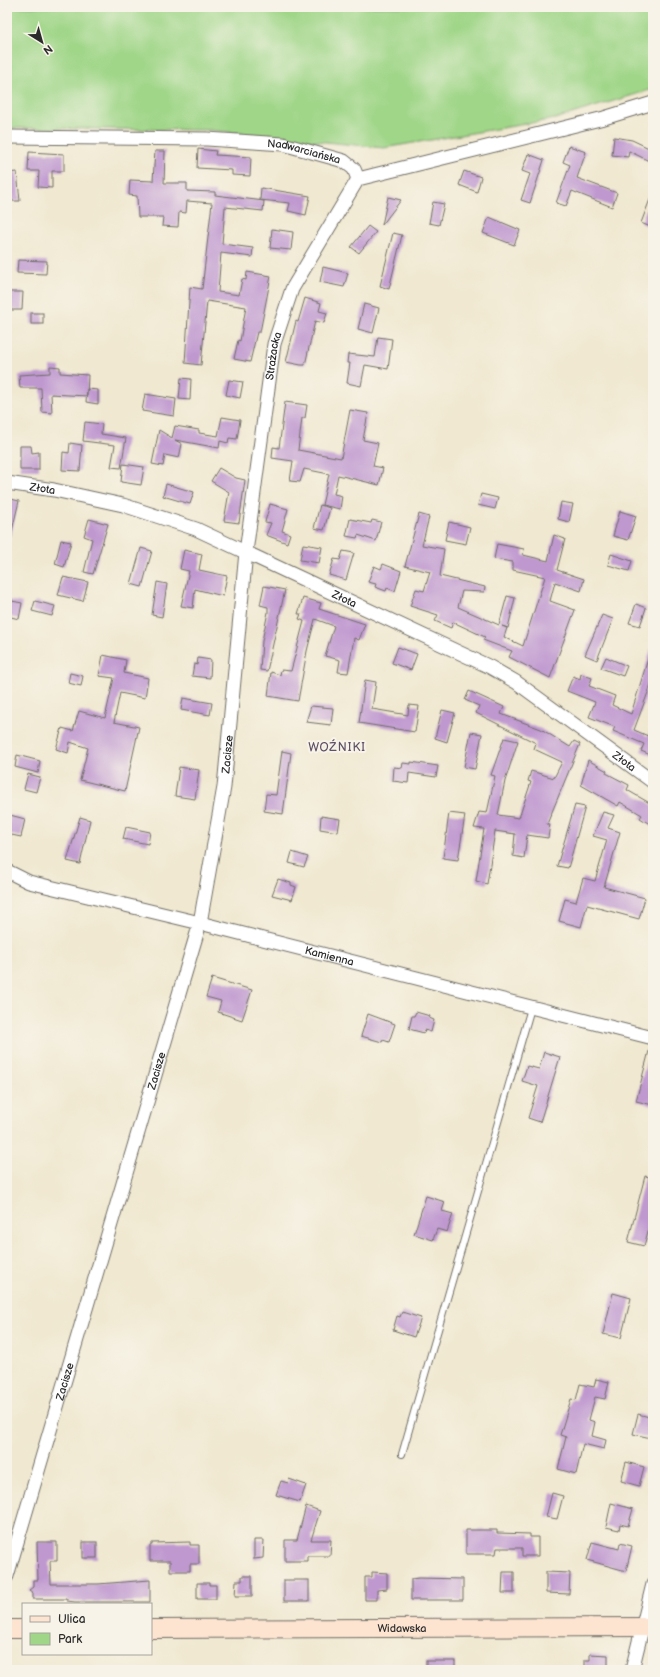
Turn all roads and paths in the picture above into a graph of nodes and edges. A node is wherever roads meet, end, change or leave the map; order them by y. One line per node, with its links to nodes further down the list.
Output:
1 (653, 103): 3 (street)
2 (7, 137): 3 (street, Nadwarciańska)
3 (358, 179): 5 (street, Strażacka)
4 (7, 483): 5 (street, Złota)
5 (246, 552): 6 (street, Złota); 8 (street, Zacisze)
6 (653, 782)
7 (7, 871): 8 (street, Kamienna)
8 (200, 923): 9 (street, Kamienna); 12 (street, Zacisze)
9 (531, 1008): 10 (street, Kamienna); 11 (lane)
10 (653, 1038)
11 (402, 1454)
12 (7, 1576)
13 (653, 1584): 14 (street)
14 (648, 1627): 17 (street, Widawska); 18 (street)
15 (7, 1629): 16 (street)
16 (22, 1629)
17 (152, 1629)
18 (632, 1670)

